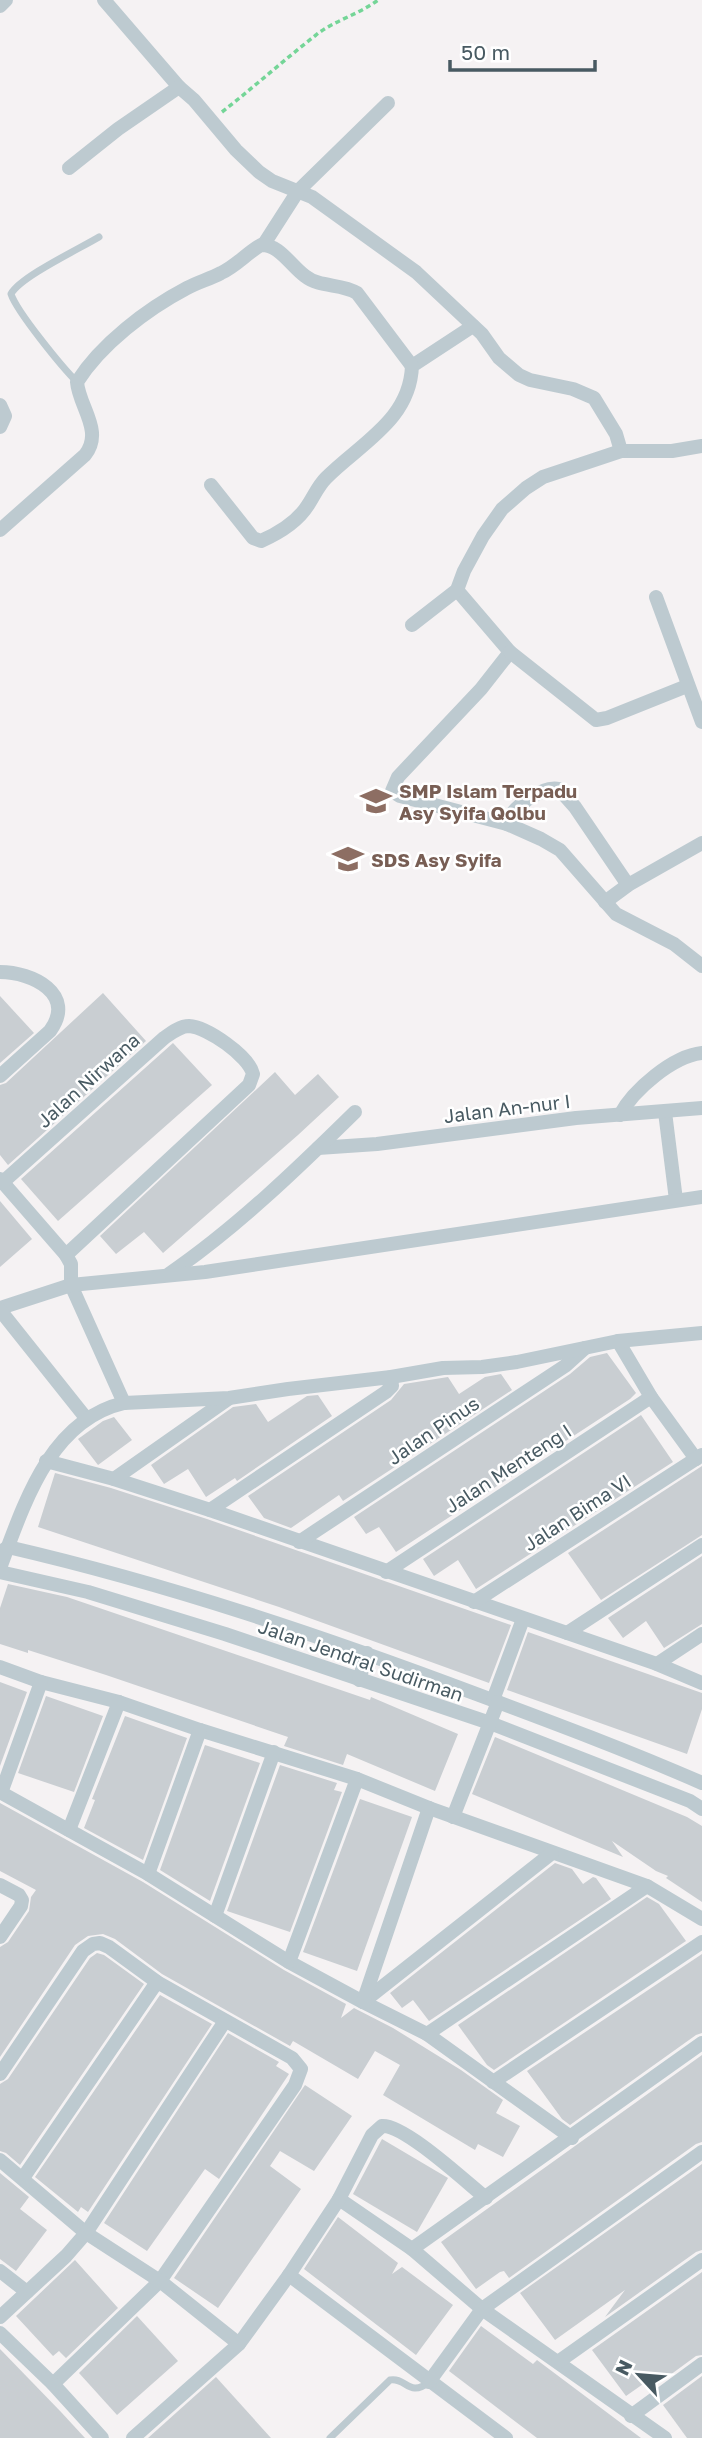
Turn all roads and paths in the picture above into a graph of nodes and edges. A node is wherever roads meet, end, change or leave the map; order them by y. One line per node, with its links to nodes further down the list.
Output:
1 (6, 0): 4 (street)
2 (104, 0): 5 (street)
3 (378, 0): 7 (path)
4 (0, 6)
5 (179, 87): 7 (street); 8 (street)
6 (388, 103): 9 (street)
7 (213, 120): 9 (street)
8 (69, 168)
9 (298, 191): 11 (street); 12 (street)
10 (99, 237): 14 (lane)
11 (264, 244): 13 (street); 14 (street)
12 (473, 326): 13 (street); 18 (street)
13 (412, 366): 19 (street)
14 (77, 382): 20 (street)
15 (0, 405): 16 (street)
16 (0, 428)
17 (702, 446): 18 (street)
18 (621, 451): 21 (street)
19 (211, 485)
20 (0, 530)
21 (457, 590): 23 (street); 24 (street)
22 (656, 597): 25 (street)
23 (412, 625)
24 (510, 652): 25 (street); 27 (street)
25 (687, 686): 26 (street)
26 (702, 722)
27 (507, 824): 29 (street); 30 (street)
28 (702, 843): 29 (street)
29 (628, 885): 30 (street)
30 (605, 902): 31 (street)
31 (702, 966)
32 (0, 972): 34 (street)
33 (702, 1053): 38 (street)
34 (0, 1076)
35 (702, 1108): 37 (street, Jalan An-nur I)
36 (355, 1112): 39 (street)
37 (665, 1112): 38 (street, Jalan An-nur I); 42 (street)
38 (620, 1115): 39 (street, Jalan An-nur I)
39 (318, 1148): 44 (street)
40 (1, 1181): 43 (street); 43 (street, Jalan Nirwana)
41 (702, 1197): 42 (street)
42 (676, 1200): 44 (street)
43 (66, 1255): 45 (street)
44 (166, 1276): 45 (street)
45 (71, 1285): 46 (street); 53 (street)
46 (0, 1309): 54 (street)
47 (700, 1337): 48 (street)
48 (618, 1340): 49 (street); 51 (street)
49 (586, 1347): 50 (street); 59 (street, Jalan Pinus)
50 (391, 1377): 52 (street); 58 (street)
51 (651, 1397): 55 (street); 63 (street, Jalan Menteng I)
52 (229, 1398): 53 (street); 57 (street)
53 (124, 1403): 54 (street)
54 (86, 1418): 56 (street)
55 (699, 1457): 64 (street, Jalan Bima VI)
56 (46, 1461): 57 (street); 61 (street)
57 (114, 1479): 58 (street)
58 (210, 1510): 59 (street)
59 (299, 1542): 63 (street)
60 (702, 1545): 66 (street)
61 (4, 1550): 62 (street); 68 (street, Jalan Jendral Sudirman)
62 (0, 1570): 71 (street, Jalan Jendral Sudirman)
63 (386, 1572): 64 (street)
64 (474, 1602): 65 (street)
65 (523, 1619): 66 (street); 74 (street)
66 (567, 1633): 69 (street)
67 (702, 1634): 69 (street)
68 (367, 1653): 71 (street); 74 (street, Jalan Jendral Sudirman)
69 (657, 1664): 73 (street)
70 (0, 1667): 72 (street)
71 (359, 1681): 76 (street, Jalan Jendral Sudirman)
72 (41, 1682): 75 (street); 81 (street)
73 (702, 1683)
74 (496, 1701): 76 (street); 80 (street, Jalan Jendral Sudirman)
75 (119, 1702): 77 (street); 85 (street)
76 (490, 1723): 83 (street, Jalan Jendral Sudirman); 84 (street)
77 (200, 1730): 78 (street); 87 (street)
78 (274, 1752): 79 (street); 90 (street)
79 (356, 1779): 82 (street); 94 (street)
80 (702, 1782)
81 (1, 1793): 85 (street)
82 (429, 1808): 84 (street); 96 (street)
83 (702, 1809)
84 (453, 1817): 86 (street)
85 (69, 1830): 87 (street)
86 (552, 1853): 89 (street); 96 (street)
87 (148, 1874): 90 (street)
88 (0, 1885): 92 (street)
89 (647, 1886): 91 (street); 98 (street)
90 (215, 1916): 94 (street)
91 (702, 1919)
92 (0, 1937)
93 (702, 1942): 101 (street)
94 (289, 1962): 96 (street)
95 (157, 1982): 97 (street); 100 (street); 105 (street)
96 (363, 2002): 98 (street)
97 (225, 2021): 108 (street); 113 (street)
98 (427, 2034): 101 (street)
99 (702, 2043): 102 (street)
100 (0, 2074)
101 (492, 2082): 102 (street)
102 (572, 2138): 106 (street)
103 (702, 2152): 115 (street)
104 (0, 2160): 105 (street)
105 (23, 2178): 108 (street)
106 (486, 2198): 107 (street); 109 (street)
107 (339, 2199): 109 (street); 112 (street)
108 (86, 2233): 113 (street); 114 (street)
109 (412, 2249): 115 (street)
110 (702, 2260): 119 (street)
111 (0, 2271): 114 (street)
112 (289, 2275): 118 (street); 121 (street)
113 (160, 2281): 118 (street); 122 (street)
114 (27, 2292): 116 (street)
115 (482, 2309): 119 (street); 121 (street)
116 (0, 2317)
117 (0, 2333): 122 (street)
118 (239, 2344): 125 (street)
119 (558, 2362): 123 (street)
120 (702, 2364): 123 (street)
121 (429, 2382): 126 (lane); 127 (street)
122 (53, 2384): 124 (street)
123 (631, 2416): 128 (street)
124 (102, 2438)
125 (134, 2438)
126 (330, 2438)
127 (506, 2438)
128 (665, 2438)

